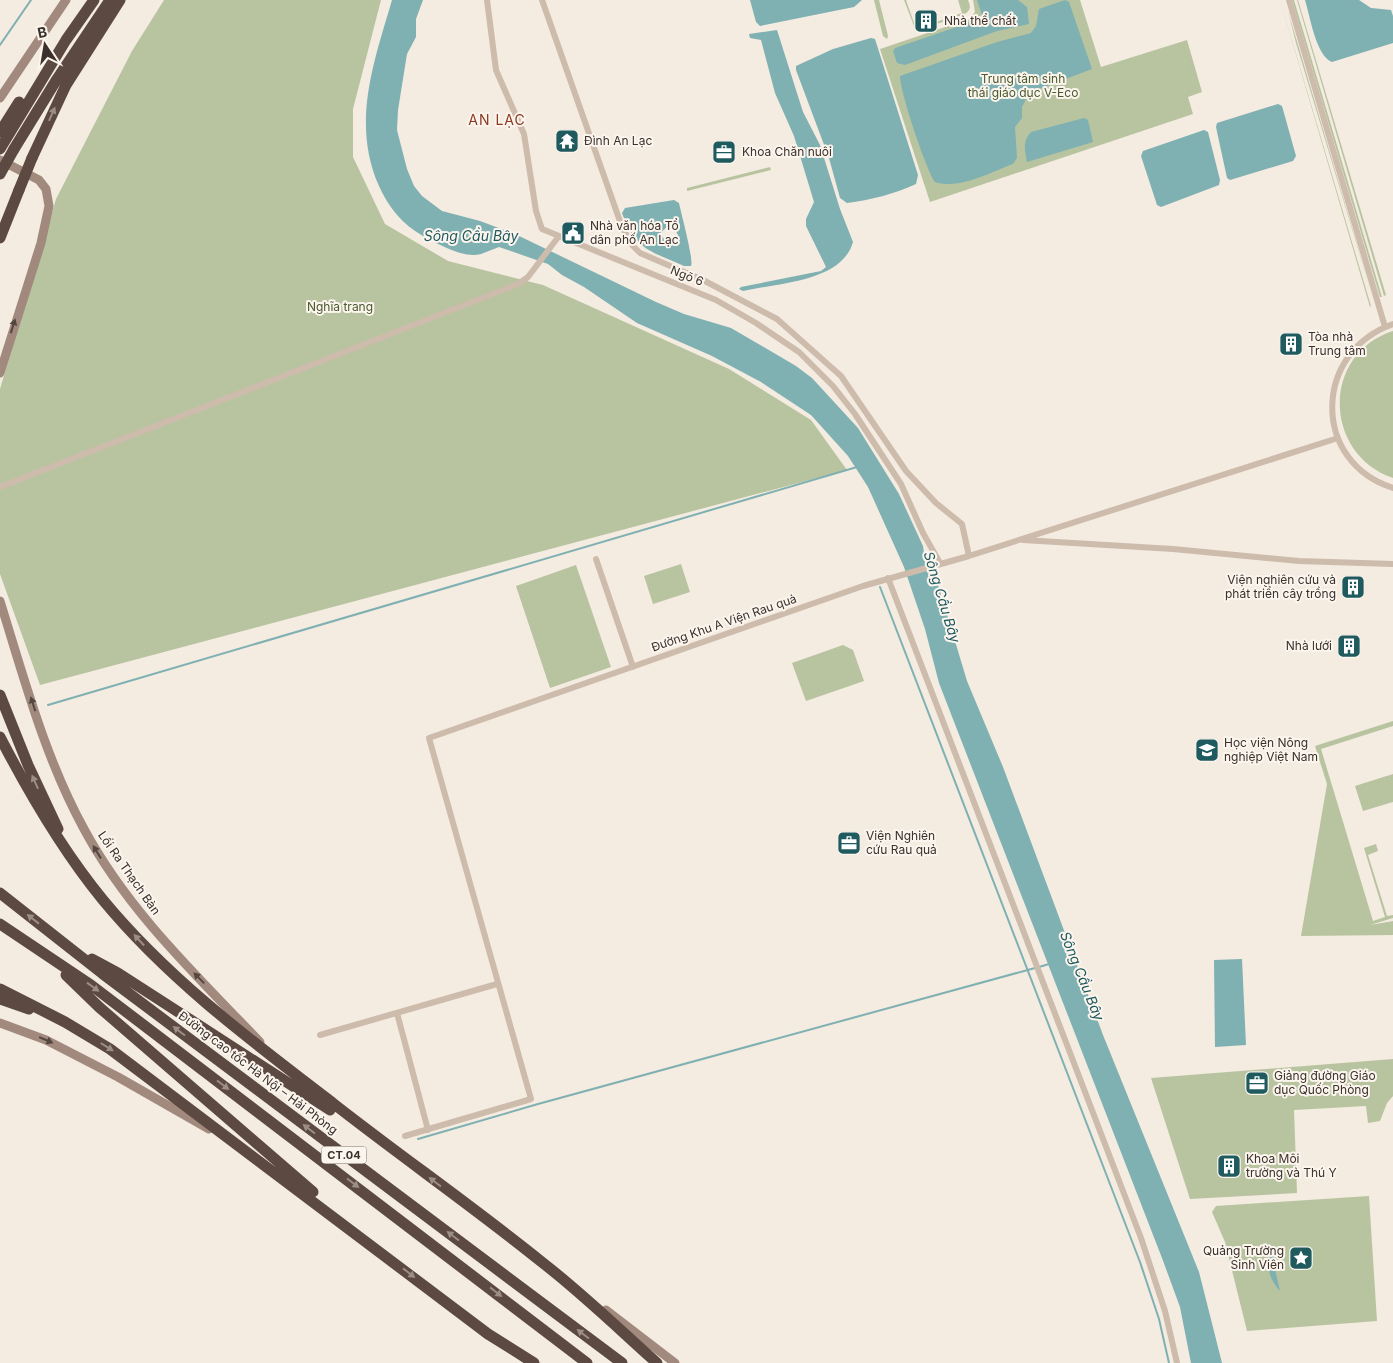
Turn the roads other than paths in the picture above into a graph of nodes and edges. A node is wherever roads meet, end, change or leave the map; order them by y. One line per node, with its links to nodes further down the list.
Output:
1 (66, 0): 9 (main road)
2 (86, 0): 10 (highway)
3 (94, 0): 10 (highway)
4 (110, 0): 12 (highway, bridge)
5 (120, 0): 13 (highway, one-way to 5, bridge)
6 (487, 0): 15 (street, Ngõ 6)
7 (542, 0): 24 (street)
8 (1288, 0): 18 (street)
9 (0, 98)
10 (1, 141)
11 (0, 160): 19 (main road, one-way to 11)
12 (0, 174)
13 (10, 212): 14 (highway); 16 (highway)
14 (0, 238)
15 (557, 238): 21 (street); 26 (street, Ngõ 6)
16 (0, 245)
17 (1393, 324): 18 (street)
18 (1385, 326): 20 (street)
19 (0, 373)
20 (1338, 438): 22 (street); 23 (street, Đường Khu A Viện Rau quả)
21 (0, 487)
22 (1393, 488)
23 (1020, 540): 24 (street, Đường Khu A Viện Rau quả); 27 (street)
24 (969, 556): 26 (street, Đường Khu A Viện Rau quả)
25 (596, 559): 30 (street)
26 (939, 563): 28 (street, Đường Khu A Viện Rau quả)
27 (1393, 564)
28 (888, 578): 30 (street, Đường Khu A Viện Rau quả); 59 (street)
29 (0, 602): 45 (main road, Lối Ra Thạch Bàn, one-way to 29)
30 (633, 666): 38 (street, Đường Khu A Viện Rau quả)
31 (0, 695): 33 (highway, one-way to 31)
32 (0, 737): 33 (highway)
33 (71, 857): 45 (highway, one-way to 33)
34 (0, 893): 36 (highway, Đường cao tốc Hà Nội – Hải Phòng / CT.04, one-way to 34)
35 (0, 924): 37 (highway, CT.04)
36 (67, 945): 49 (highway); 56 (highway, Đường cao tốc Hà Nội – Hải Phòng / CT.04, one-way to 36)
37 (52, 961): 50 (highway); 55 (highway, CT.04, one-way to 55)
38 (497, 984): 41 (street); 46 (street)
39 (0, 989): 42 (highway)
40 (0, 998): 42 (highway)
41 (397, 1013): 44 (street); 46 (street)
42 (65, 1022): 48 (highway, one-way to 48)
43 (0, 1023): 48 (main road, one-way to 48)
44 (320, 1035)
45 (281, 1064): 49 (highway)
46 (428, 1130): 47 (street)
47 (405, 1136)
48 (240, 1146): 50 (highway)
49 (395, 1152): 51 (highway, one-way to 49)
50 (371, 1243): 52 (highway, one-way to 52)
51 (544, 1264): 57 (highway); 58 (main road)
52 (488, 1334): 53 (main road); 54 (highway)
53 (527, 1363)
54 (534, 1363)
55 (587, 1363)
56 (622, 1363)
57 (657, 1363)
58 (675, 1363)
59 (1177, 1363)

